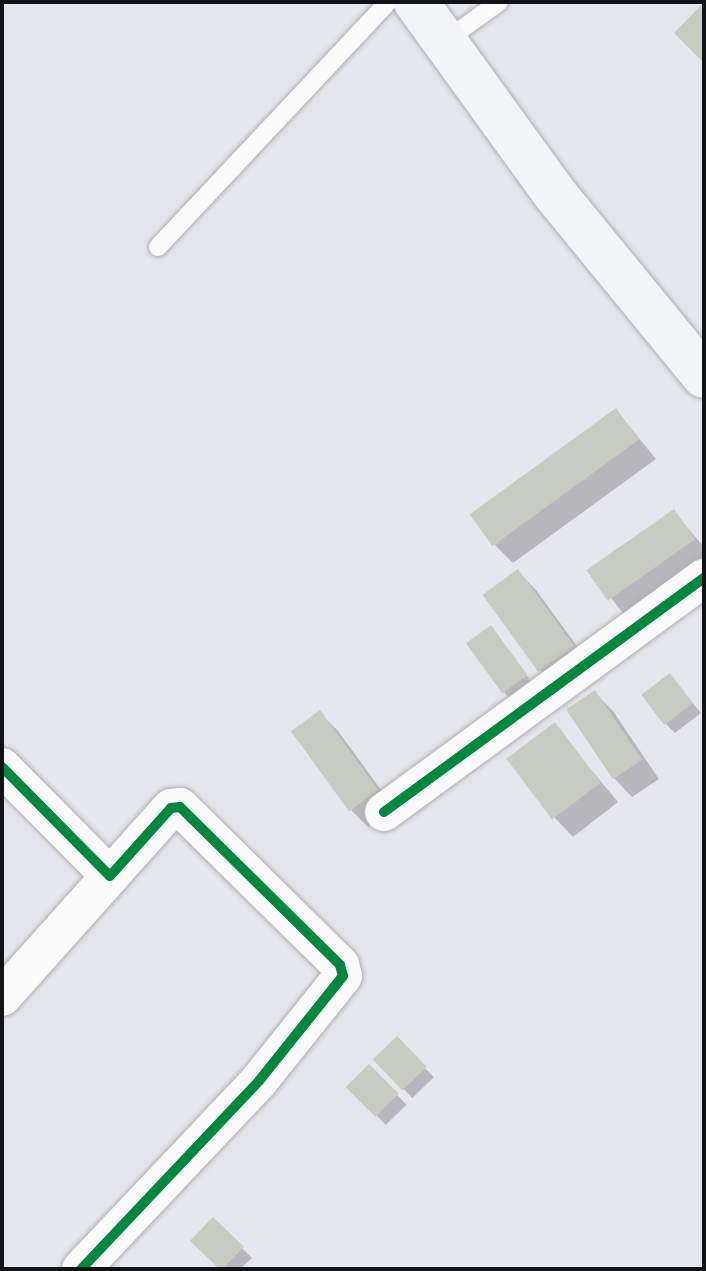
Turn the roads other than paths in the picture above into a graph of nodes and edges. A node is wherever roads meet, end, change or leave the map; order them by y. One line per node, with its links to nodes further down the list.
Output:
1 (388, 2): 5 (lane)
2 (416, 2): 4 (main road)
3 (499, 2): 4 (lane)
4 (444, 42): 6 (main road)
5 (158, 247)
6 (704, 376)
7 (704, 578): 9 (street)
8 (2, 767): 10 (street)
9 (384, 812)
10 (110, 876): 11 (street); 12 (street)
11 (2, 997)
12 (81, 1269)

